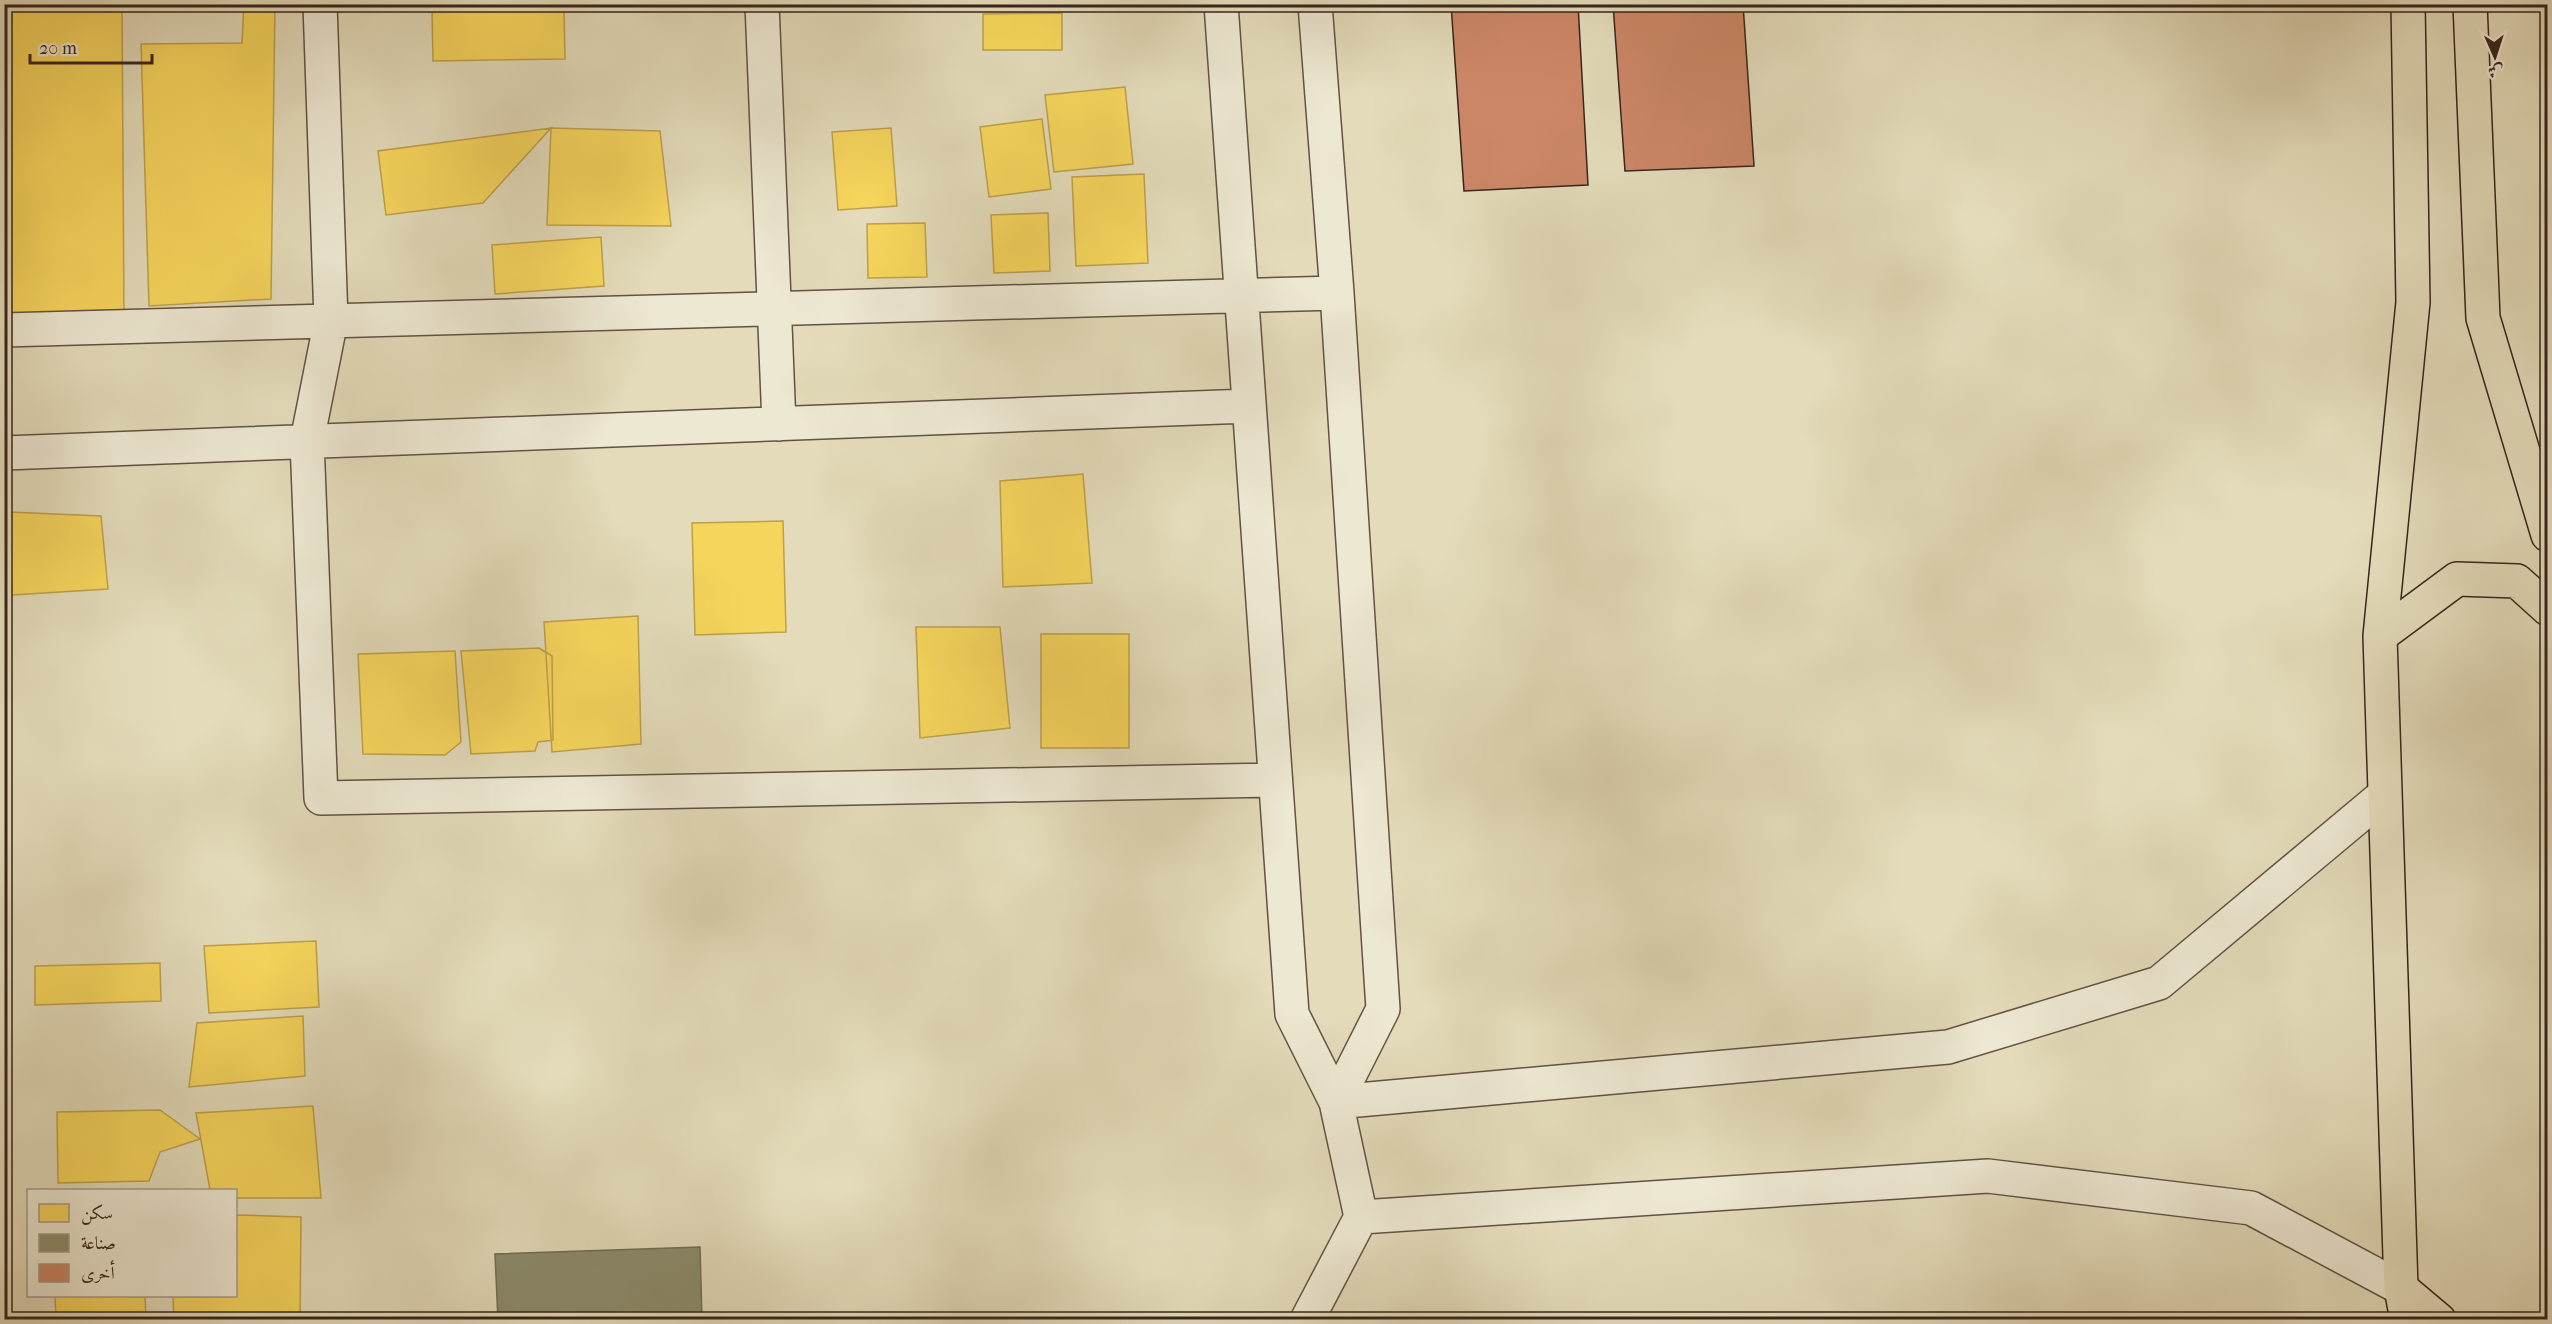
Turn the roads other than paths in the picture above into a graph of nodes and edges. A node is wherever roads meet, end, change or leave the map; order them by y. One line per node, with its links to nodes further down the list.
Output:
1 (320, 4): 10 (street)
2 (762, 4): 9 (street)
3 (1221, 4): 8 (street)
4 (1315, 4): 7 (street)
5 (2408, 4): 18 (main road)
6 (2470, 4): 16 (main road)
7 (1337, 293): 8 (street); 21 (street)
8 (1240, 295): 9 (street); 12 (street)
9 (773, 308): 10 (street); 13 (street)
10 (331, 320): 11 (street); 14 (street)
11 (4, 330)
12 (1248, 406): 13 (street); 19 (street)
13 (779, 424): 14 (street)
14 (307, 441): 15 (street); 19 (street)
15 (4, 453)
16 (2547, 535)
17 (2547, 609): 18 (main road)
18 (2380, 636): 20 (main road)
19 (1275, 780): 21 (street)
20 (2384, 795): 21 (street); 23 (main road)
21 (1336, 1102): 22 (street)
22 (1361, 1217): 23 (street); 24 (street)
23 (2404, 1304): 25 (main road)
24 (1307, 1320)
25 (2439, 1320)

